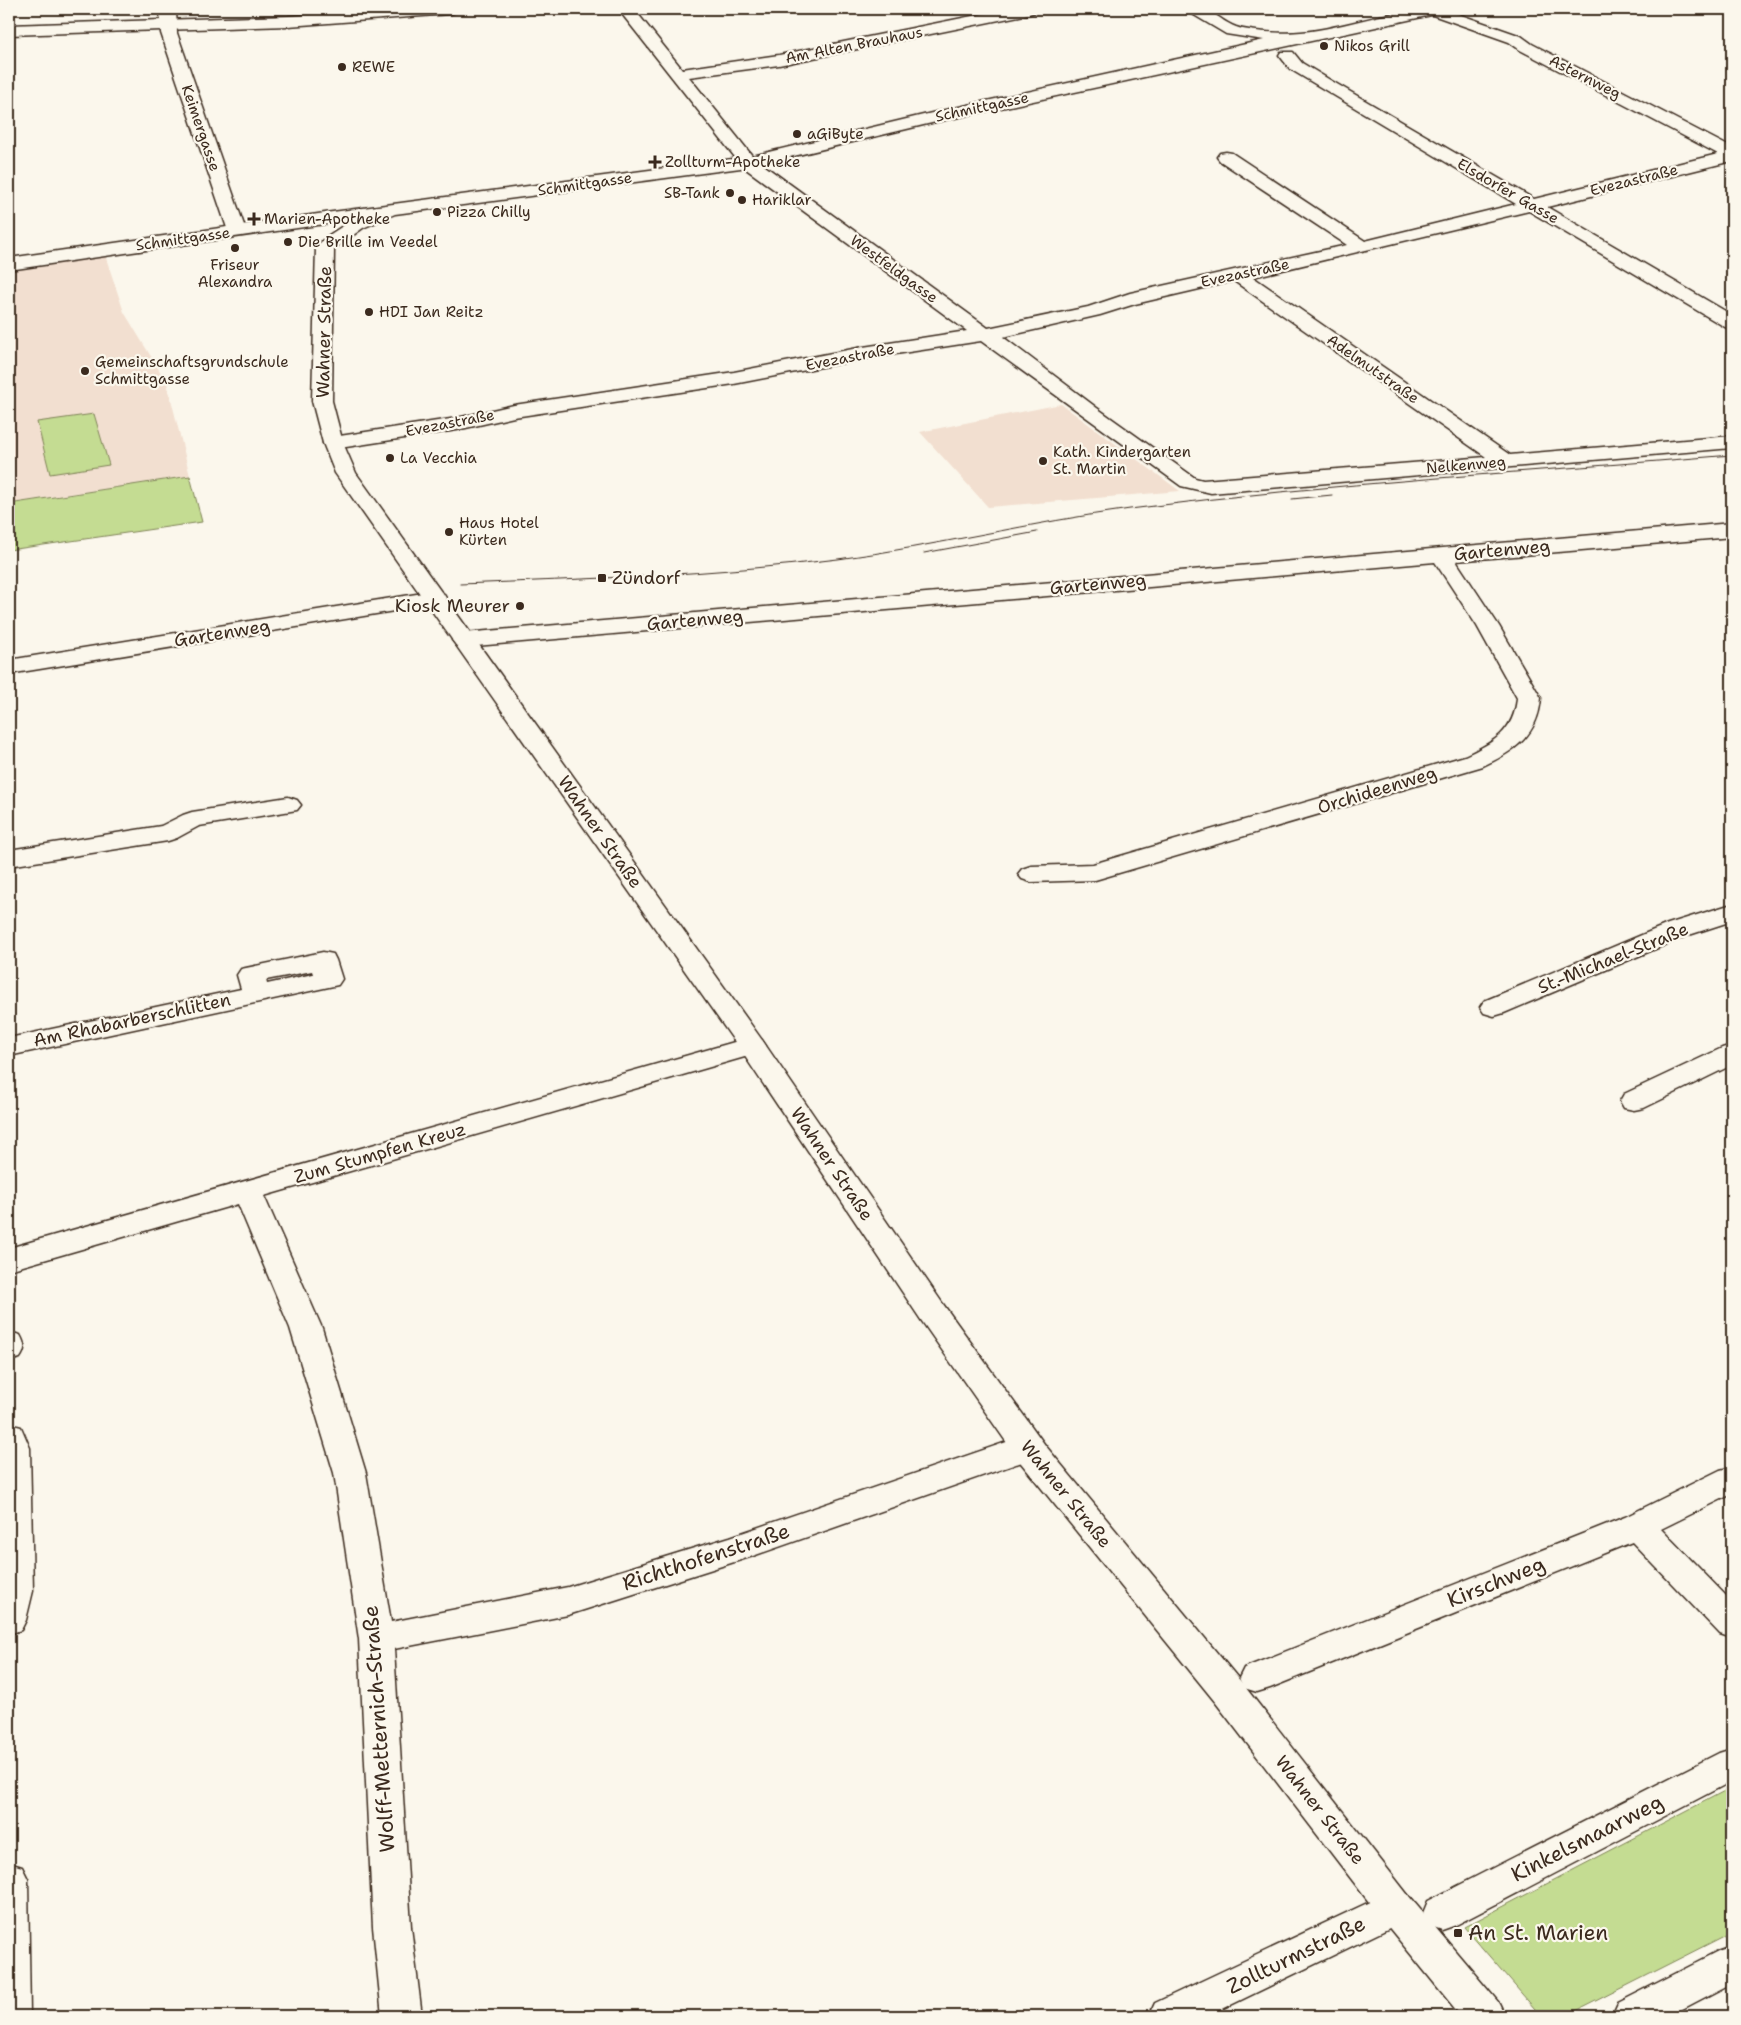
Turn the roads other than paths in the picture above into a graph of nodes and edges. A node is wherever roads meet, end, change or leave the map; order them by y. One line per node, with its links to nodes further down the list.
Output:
1 (450, 9): 6 (street)
2 (626, 9): 13 (street, Westfeldgasse)
3 (1029, 9): 13 (street, Am Alten Brauhaus)
4 (1195, 9): 9 (street)
5 (1434, 9): 10 (street); 14 (street, Asternweg)
6 (422, 10): 7 (street)
7 (168, 16): 8 (street); 20 (street, Keimergasse)
8 (9, 30)
9 (1232, 31): 10 (street); 11 (street)
10 (1301, 37): 11 (street, Schmittgasse)
11 (1223, 54): 16 (street, Schmittgasse)
12 (1287, 55): 17 (street, Elsdorfer Gasse)
13 (678, 74): 16 (street, Westfeldgasse)
14 (1732, 156): 17 (street, Evezastraße)
15 (1226, 157): 22 (street)
16 (748, 162): 18 (street, Schmittgasse); 26 (street, Westfeldgasse)
17 (1531, 205): 22 (street, Evezastraße); 25 (street, Elsdorfer Gasse)
18 (392, 209): 19 (street, Schmittgasse); 21 (street, Wahner Straße)
19 (266, 227): 20 (street, Schmittgasse); 21 (street, Wahner Straße)
20 (237, 231): 23 (street, Schmittgasse)
21 (325, 247): 28 (street, Wahner Straße)
22 (1362, 247): 24 (street, Evezastraße)
23 (9, 264)
24 (1239, 276): 26 (street, Evezastraße); 29 (street, Adelmutstraße)
25 (1732, 322)
26 (984, 334): 28 (street, Evezastraße); 30 (street, Westfeldgasse)
27 (1732, 442): 29 (street, Nelkenweg)
28 (332, 443): 33 (street, Wahner Straße)
29 (1507, 462): 30 (street, Nelkenweg)
30 (1200, 486)
31 (1732, 530): 32 (street, Gartenweg)
32 (1442, 556): 34 (street, Gartenweg); 38 (street, Orchideenweg)
33 (435, 598): 34 (street, Wahner Straße); 35 (street, Gartenweg)
34 (464, 640): 42 (street, Wahner Straße)
35 (9, 667)
36 (288, 805): 37 (street)
37 (9, 858)
38 (1031, 874)
39 (1732, 912): 41 (street, St.-Michael-Straße)
40 (256, 994): 43 (street, Am Rhabarberschlitten)
41 (1494, 1007)
42 (752, 1046): 46 (street, Zum Stumpfen Kreuz); 51 (street, Wahner Straße)
43 (9, 1047)
44 (1732, 1054): 45 (street)
45 (1634, 1101)
46 (247, 1191): 47 (street, Zum Stumpfen Kreuz); 56 (street, Wolff-Metternich-Straße)
47 (9, 1259)
48 (9, 1343): 49 (street)
49 (9, 1350)
50 (9, 1436): 54 (street)
51 (1027, 1446): 56 (street, Richthofenstraße); 60 (street, Wahner Straße)
52 (1732, 1478): 53 (street, Kirschweg)
53 (1637, 1526): 55 (street); 57 (street, Kirschweg)
54 (9, 1620)
55 (1732, 1624)
56 (376, 1639): 64 (street, Wolff-Metternich-Straße)
57 (1257, 1678)
58 (1732, 1764): 61 (street, Kinkelsmaarweg)
59 (9, 1879): 63 (street)
60 (1395, 1907): 65 (street, Zollturmstraße); 66 (street, Wahner Straße)
61 (1442, 1913)
62 (1732, 1964): 67 (street)
63 (10, 2016)
64 (402, 2016)
65 (1169, 2016)
66 (1485, 2016)
67 (1632, 2016)

